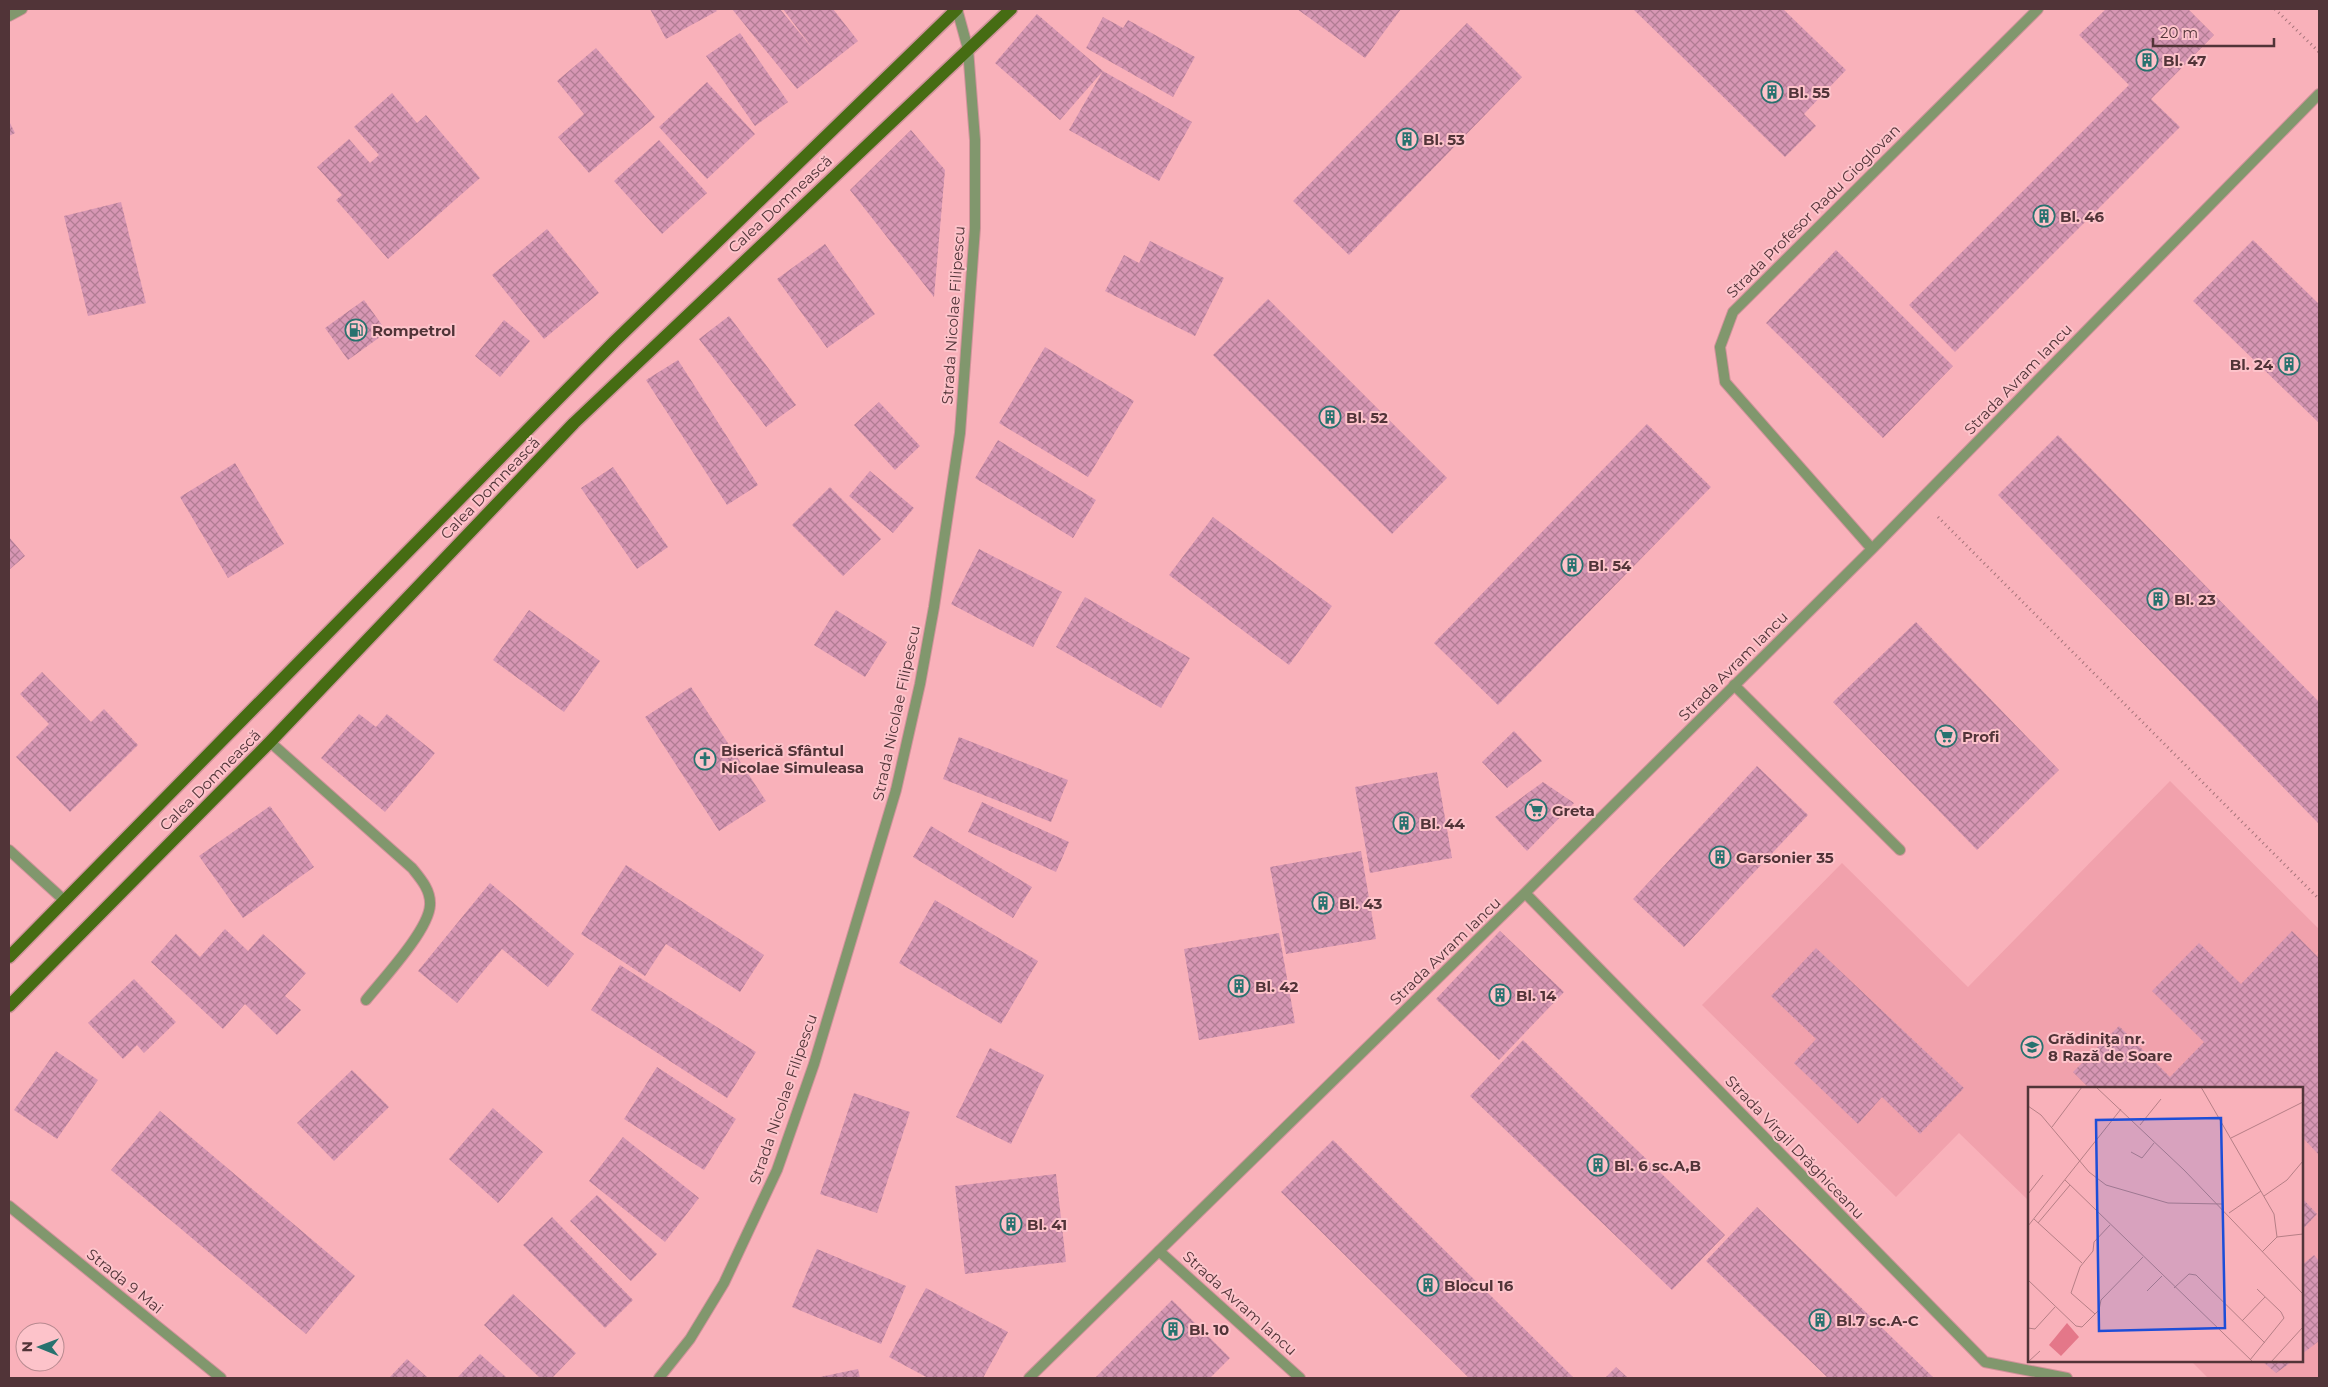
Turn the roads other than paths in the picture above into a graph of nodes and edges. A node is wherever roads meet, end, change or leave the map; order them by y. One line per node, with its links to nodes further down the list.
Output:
1 (22, 9): 5 (street)
2 (957, 9): 6 (street, Strada Nicolae Filipescu); 14 (main road, Calea Domnească)
3 (1011, 9): 6 (main road, Calea Domnească)
4 (2038, 9): 8 (street, Strada Profesor Radu Gioglovan)
5 (9, 16)
6 (968, 49): 10 (main road, Calea Domnească); 21 (street, Strada Nicolae Filipescu)
7 (2319, 94): 8 (street, Strada Avram Iancu)
8 (1872, 549): 9 (street, Strada Avram Iancu)
9 (1734, 685): 12 (street); 13 (street, Strada Avram Iancu)
10 (270, 742): 16 (street); 17 (main road, Calea Domnească)
11 (9, 850): 14 (street)
12 (1900, 850)
13 (1525, 893): 19 (street, Strada Avram Iancu); 24 (street, Strada Virgil Drăghiceanu)
14 (65, 900): 15 (main road, Calea Domnească)
15 (9, 957)
16 (366, 1000)
17 (9, 1006)
18 (9, 1206): 20 (street, Strada 9 Mai)
19 (1159, 1251): 22 (street, Strada Avram Iancu); 23 (street, Strada Avram Iancu)
20 (221, 1378)
21 (659, 1378)
22 (1029, 1378)
23 (1300, 1378)
24 (2067, 1378)

